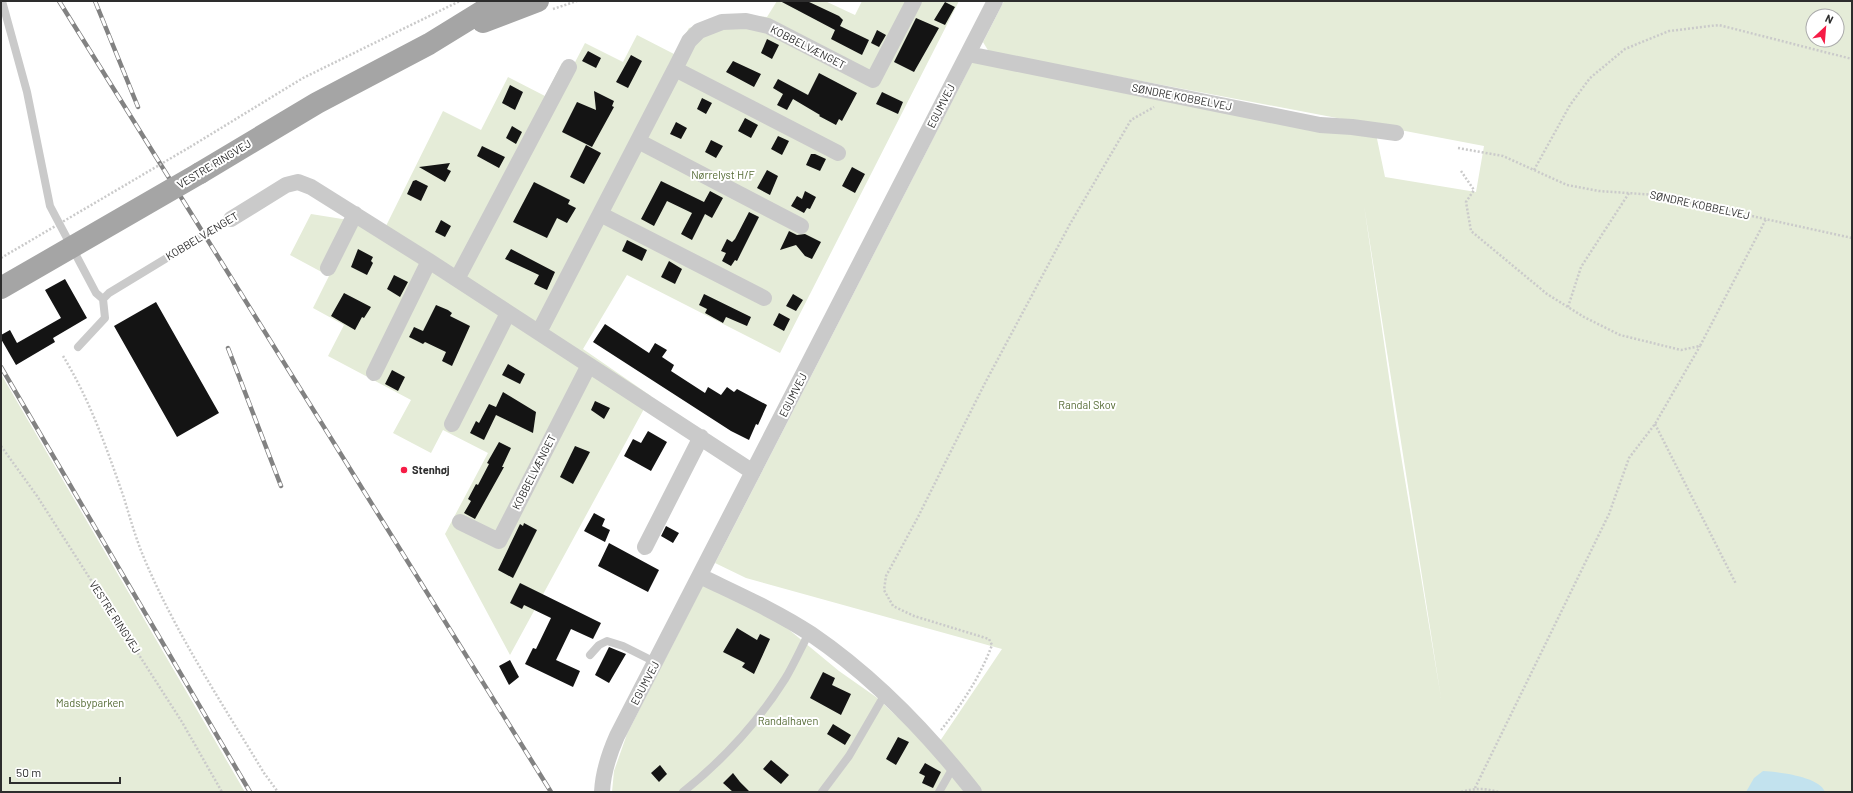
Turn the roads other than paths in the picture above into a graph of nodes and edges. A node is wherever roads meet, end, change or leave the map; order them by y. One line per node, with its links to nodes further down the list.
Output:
1 (2, 1): 22 (lane)
2 (499, 1): 6 (main road, VESTRE RINGVEJ)
3 (538, 1): 6 (main road, VESTRE RINGVEJ)
4 (914, 1): 9 (street, KOBBELVÆNGET)
5 (994, 1): 7 (street, EGUMVEJ)
6 (429, 44): 20 (main road, VESTRE RINGVEJ, bridge)
7 (968, 54): 10 (street, SØNDRE KOBBELVEJ); 30 (street, EGUMVEJ)
8 (569, 67): 19 (street)
9 (675, 70): 11 (street, KOBBELVÆNGET); 12 (street)
10 (1396, 133)
11 (638, 141): 14 (street, KOBBELVÆNGET); 16 (street)
12 (838, 153)
13 (355, 214): 15 (street, KOBBELVÆNGET); 17 (street, KOBBELVÆNGET); 18 (street)
14 (600, 214): 21 (street); 24 (street, KOBBELVÆNGET)
15 (231, 219): 22 (lane, KOBBELVÆNGET)
16 (801, 226)
17 (429, 261): 19 (street, KOBBELVÆNGET); 27 (street)
18 (328, 268)
19 (457, 280): 23 (street, KOBBELVÆNGET)
20 (1, 288)
21 (764, 298)
22 (103, 299): 25 (lane)
23 (508, 313): 24 (street, KOBBELVÆNGET); 28 (street)
24 (539, 332): 26 (street, KOBBELVÆNGET)
25 (78, 347)
26 (589, 365): 29 (street, KOBBELVÆNGET); 31 (street, KOBBELVÆNGET)
27 (374, 373)
28 (452, 424)
29 (701, 437): 30 (street, KOBBELVÆNGET); 32 (street)
30 (753, 472): 33 (street, EGUMVEJ)
31 (460, 522)
32 (645, 547)
33 (700, 576): 34 (street); 36 (street, EGUMVEJ)
34 (809, 633): 37 (street); 40 (lane)
35 (590, 655): 36 (lane)
36 (655, 662): 39 (street, EGUMVEJ)
37 (885, 694): 38 (street); 41 (lane)
38 (954, 766): 42 (lane); 43 (street)
39 (602, 792)
40 (683, 792)
41 (822, 792)
42 (939, 792)
43 (974, 792)

